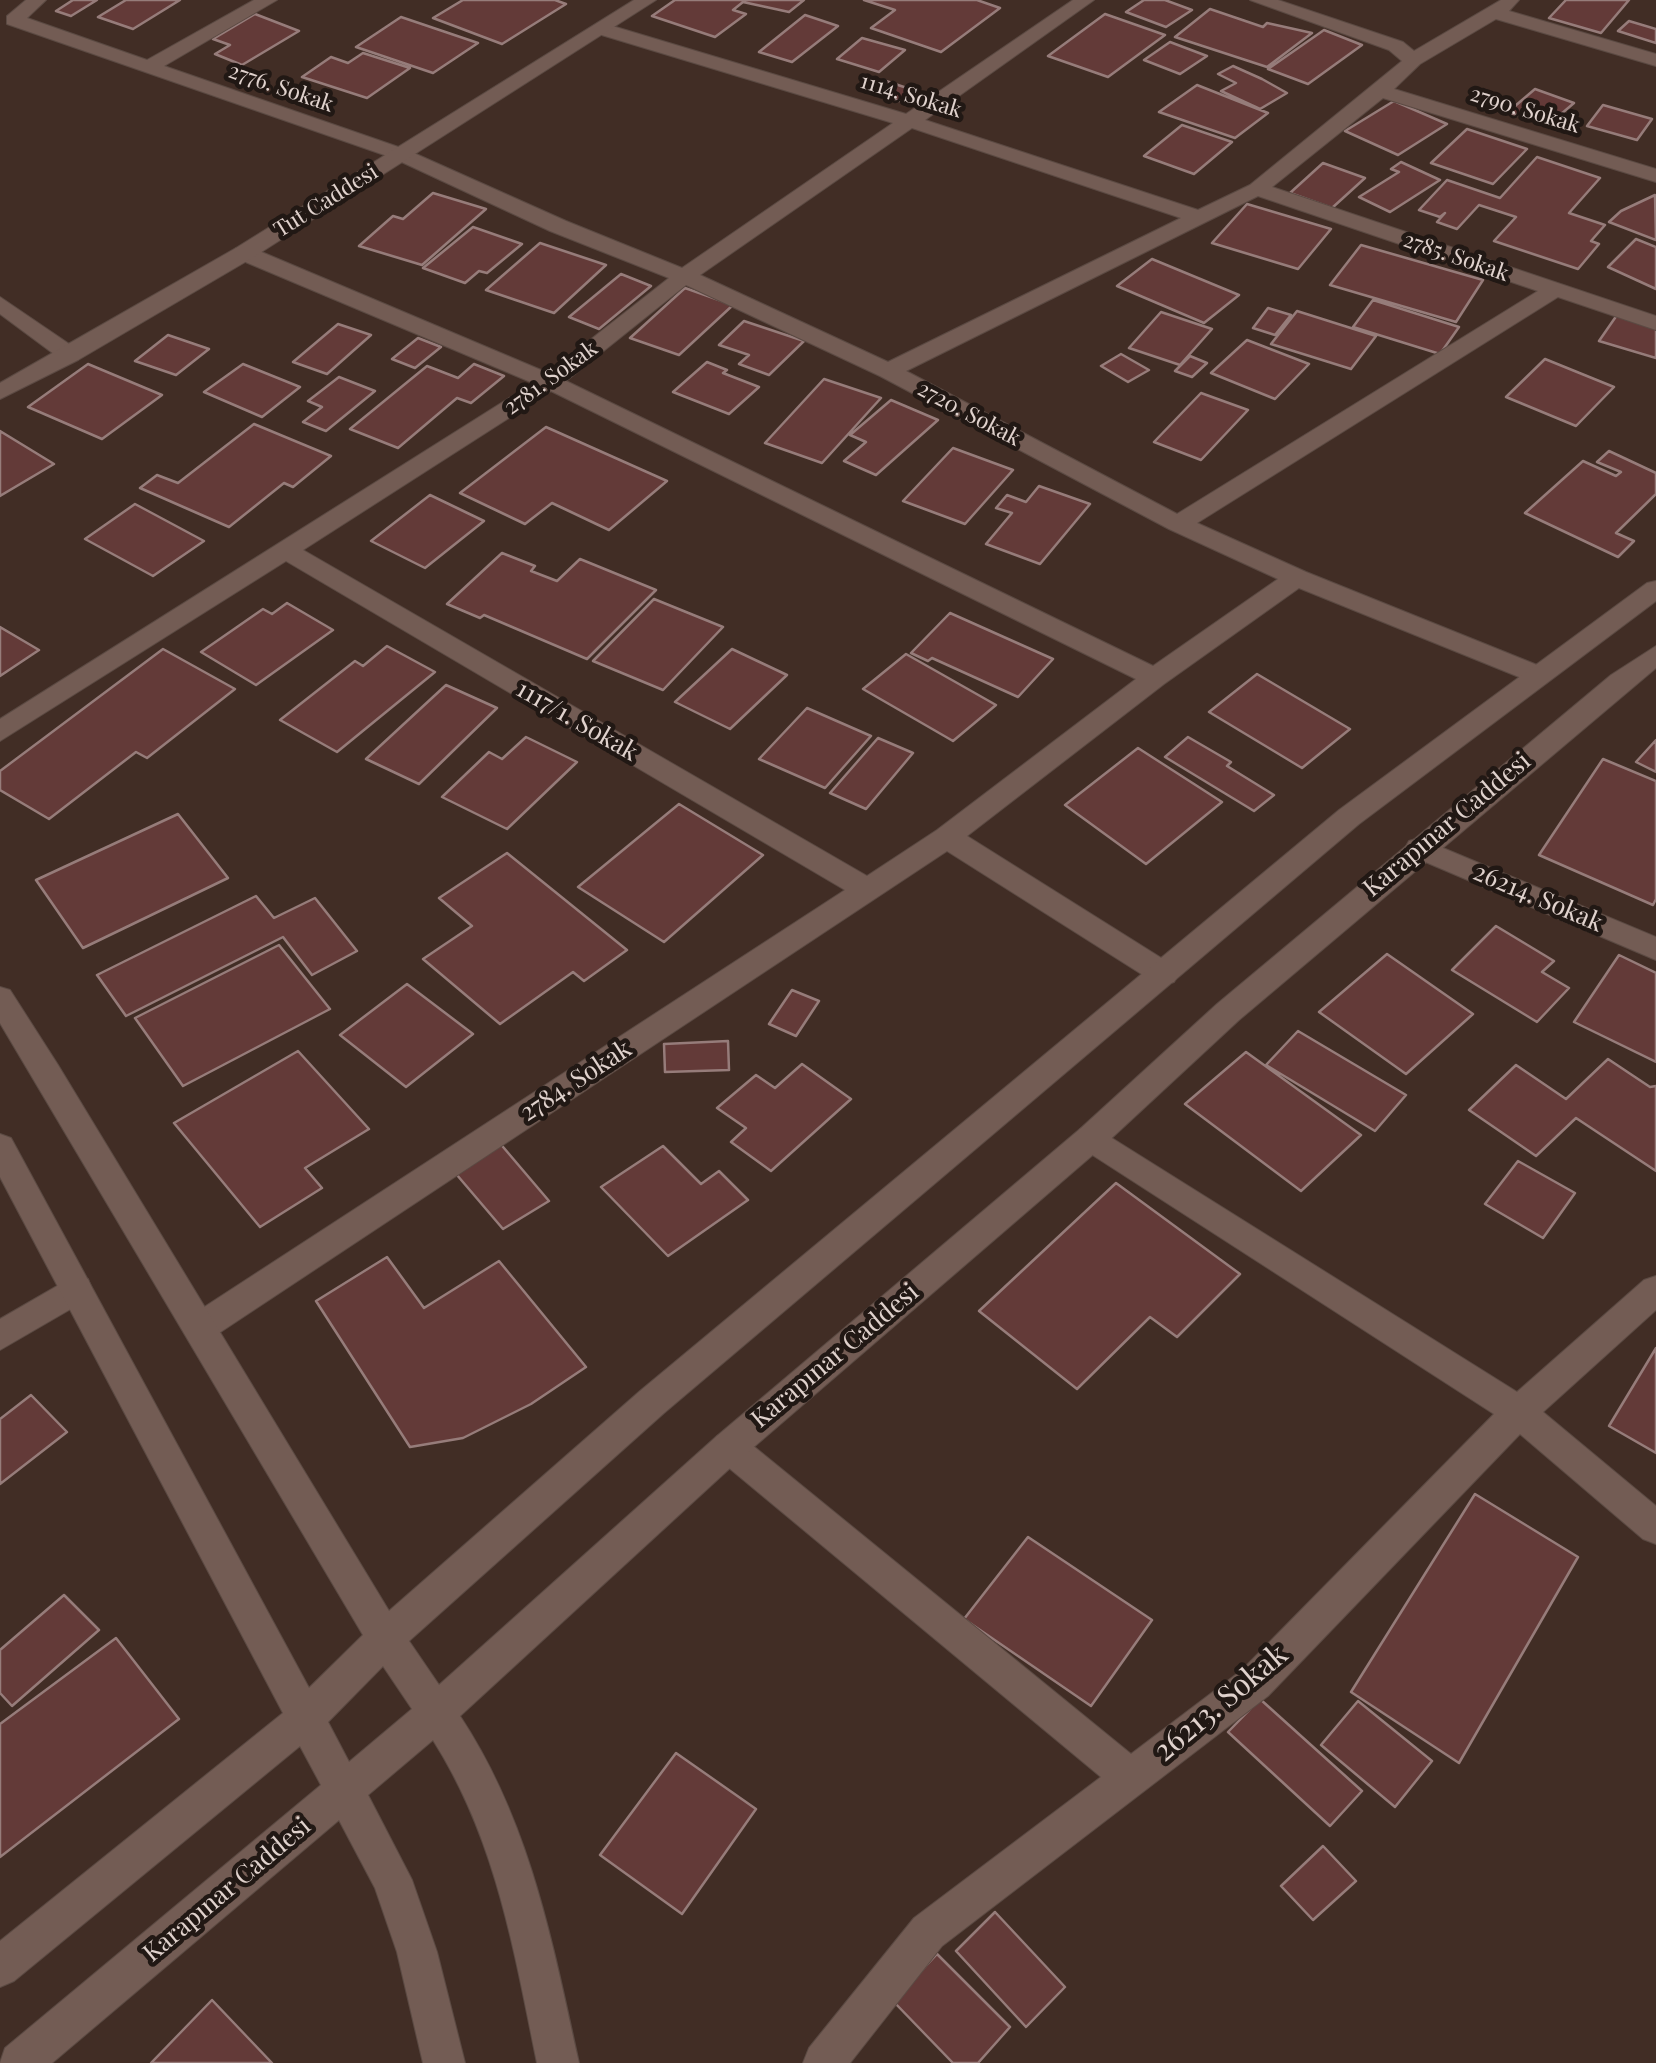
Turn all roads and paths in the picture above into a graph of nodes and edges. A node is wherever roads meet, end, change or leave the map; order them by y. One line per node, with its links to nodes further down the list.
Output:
1 (38, 0): 8 (street)
2 (268, 0): 12 (street)
3 (647, 0): 9 (street, Tut Caddesi)
4 (1085, 0): 14 (street, 2781. Sokak)
5 (1259, 0): 10 (street)
6 (1514, 0): 7 (street)
7 (1496, 13): 10 (street); 11 (street)
8 (7, 26): 12 (street, 2776. Sokak)
9 (602, 29): 14 (street, 1114. Sokak); 15 (street, Tut Caddesi)
10 (1413, 60): 13 (street)
11 (1656, 60)
12 (146, 68): 15 (street, 2776. Sokak)
13 (1379, 91): 16 (street, 2790. Sokak); 17 (street)
14 (912, 122): 18 (street, 1114. Sokak); 20 (street, 2781. Sokak)
15 (400, 154): 19 (street, Tut Caddesi); 20 (street, 2720. Sokak)
16 (1656, 176)
17 (1257, 189): 18 (street); 21 (street, 2785. Sokak)
18 (1202, 218): 25 (street)
19 (244, 252): 24 (street, Tut Caddesi); 26 (street)
20 (684, 276): 25 (street, 2720. Sokak); 26 (street, 2781. Sokak)
21 (1554, 290): 23 (street, 2785. Sokak); 28 (street)
22 (0, 304): 24 (street)
23 (1656, 322)
24 (70, 356): 27 (street, Tut Caddesi)
25 (888, 372): 28 (street, 2720. Sokak)
26 (550, 382): 29 (street, 2781. Sokak); 34 (street)
27 (0, 392)
28 (1178, 524): 30 (street, 2720. Sokak)
29 (288, 552): 35 (street, 2781. Sokak); 38 (street, 1117/1. Sokak)
30 (1297, 578): 33 (street, 2720. Sokak); 34 (street, 2784. Sokak)
31 (1656, 589): 33 (street)
32 (1656, 656): 37 (street, Karapınar Caddesi)
33 (1538, 675): 40 (street)
34 (1156, 678): 36 (street, 2784. Sokak)
35 (0, 732)
36 (947, 836): 38 (street, 2784. Sokak); 40 (street)
37 (1419, 848): 39 (street, 26214. Sokak); 42 (street, Karapınar Caddesi)
38 (866, 889): 46 (street, 2784. Sokak)
39 (1656, 949)
40 (1164, 974): 51 (street)
41 (0, 998): 46 (street)
42 (1091, 1138): 48 (street); 49 (street, Karapınar Caddesi)
43 (0, 1148): 44 (street)
44 (76, 1289): 47 (street); 53 (street)
45 (1656, 1290): 48 (street, 26213. Sokak)
46 (204, 1326): 51 (street)
47 (0, 1336)
48 (1520, 1412): 50 (street); 54 (street, 26213. Sokak)
49 (729, 1447): 52 (street, Karapınar Caddesi); 54 (street)
50 (1656, 1528)
51 (385, 1639): 52 (street); 53 (street)
52 (434, 1715): 55 (street, Karapınar Caddesi); 59 (street)
53 (304, 1718): 55 (street); 56 (street)
54 (1130, 1777): 60 (street, 26213. Sokak)
55 (347, 1790): 57 (street, Karapınar Caddesi); 58 (street)
56 (0, 1967)
57 (20, 2063)
58 (444, 2063)
59 (558, 2063)
60 (824, 2063)

